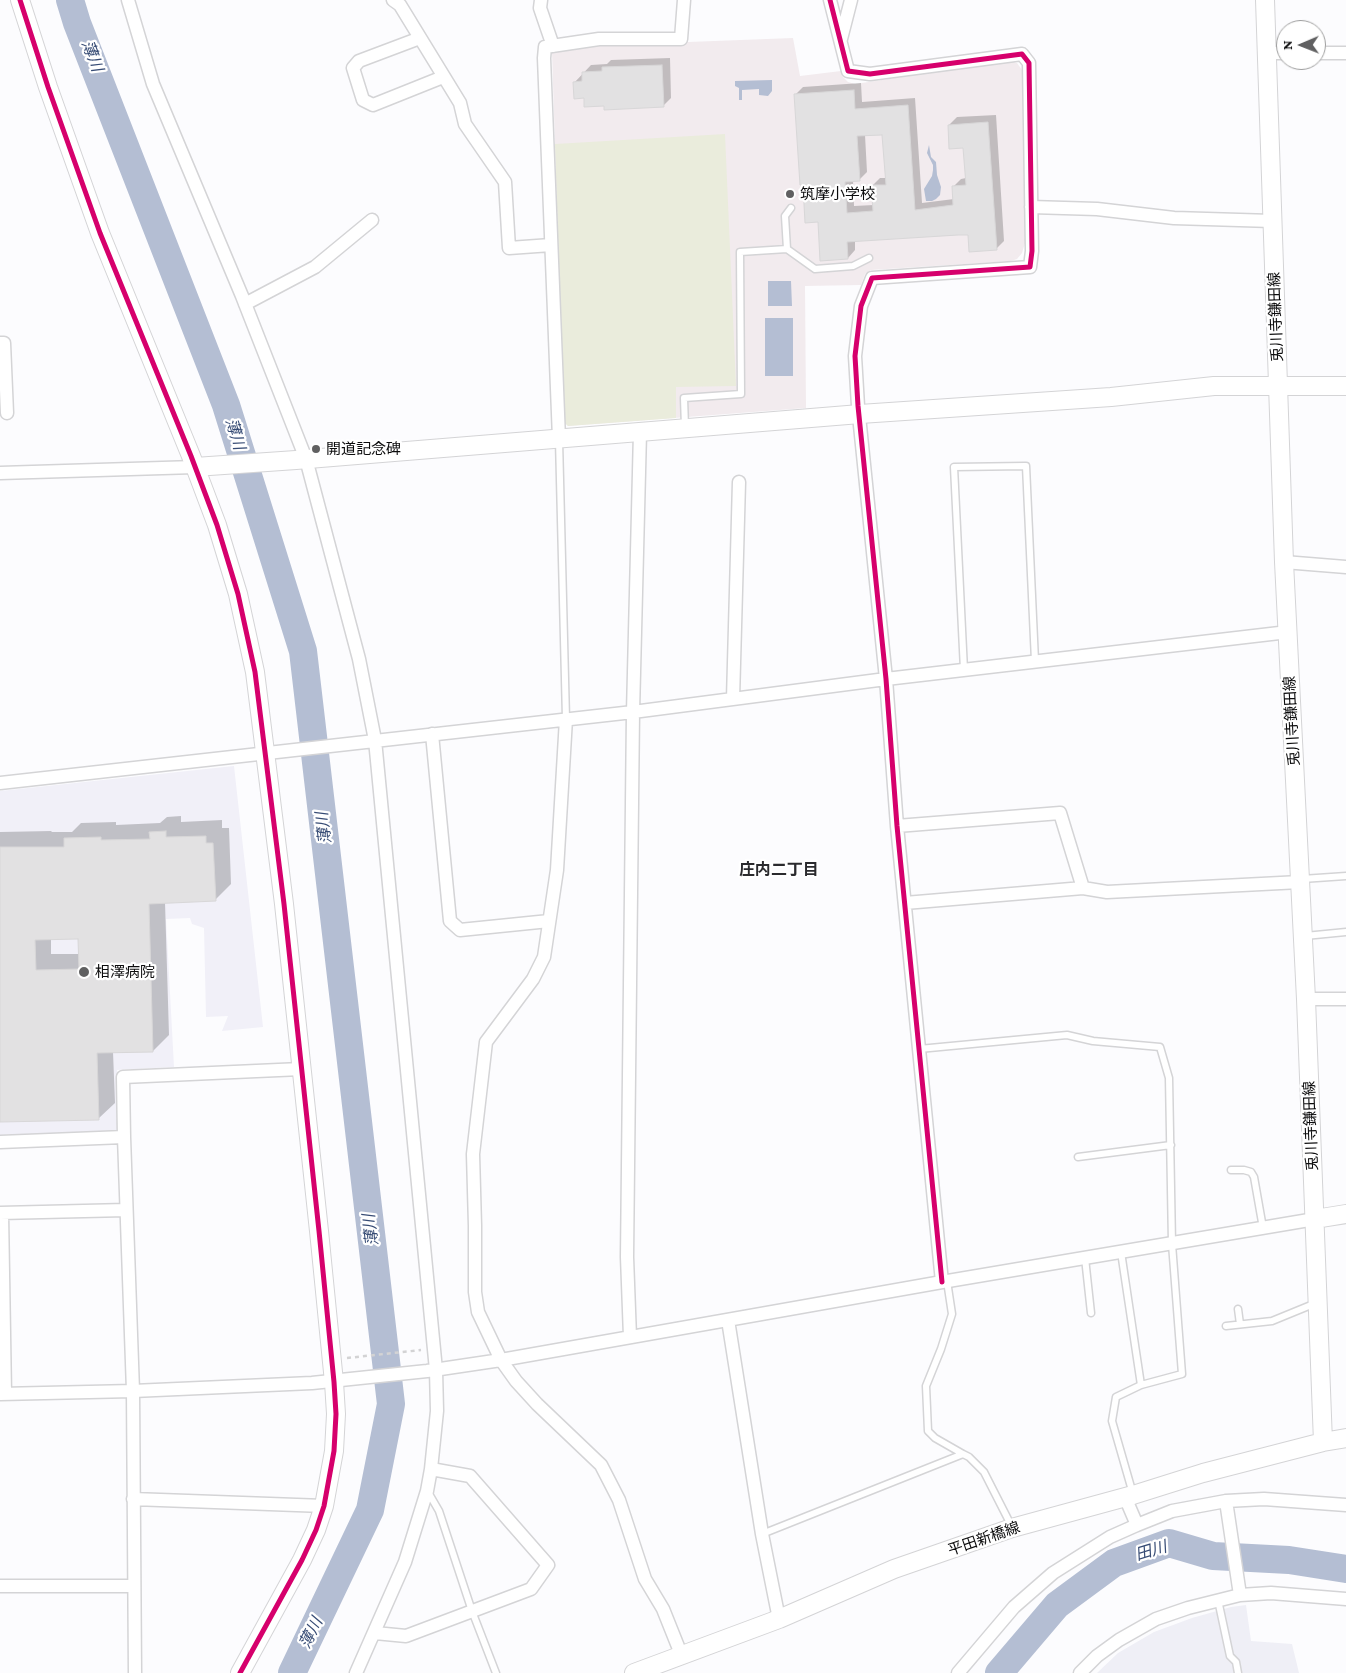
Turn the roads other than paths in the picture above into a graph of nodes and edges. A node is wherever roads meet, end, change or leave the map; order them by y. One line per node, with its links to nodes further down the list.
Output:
1 (20, 0): 34 (street)
2 (128, 0): 24 (street)
3 (393, 0): 9 (street)
4 (541, 0): 11 (street)
5 (684, 0): 11 (street)
6 (830, 0): 10 (street)
7 (851, 0): 10 (street)
8 (1264, 0): 12 (street, 兎川寺鎌田線)
9 (420, 38): 16 (street); 16 (street)
10 (840, 42): 17 (street)
11 (553, 46): 21 (street)
12 (1267, 53): 13 (street); 20 (street, 兎川寺鎌田線)
13 (1276, 53)
14 (1326, 53): 15 (street)
15 (1346, 53)
16 (444, 77): 21 (street)
17 (1031, 207): 20 (street); 29 (street)
18 (791, 208): 22 (lane)
19 (372, 220): 24 (street)
20 (1272, 221): 26 (street, 兎川寺鎌田線)
21 (551, 245): 32 (street)
22 (787, 249): 23 (lane); 30 (lane)
23 (869, 258)
24 (245, 304): 33 (street)
25 (0, 343): 28 (street)
26 (1278, 385): 27 (street); 29 (street); 37 (street, 兎川寺鎌田線)
27 (1346, 386)
28 (7, 413)
29 (860, 414): 30 (street); 42 (street)
30 (685, 428): 31 (street)
31 (640, 432): 32 (street); 44 (street)
32 (558, 439): 33 (street); 45 (lane)
33 (301, 459): 34 (street); 47 (street)
34 (201, 466): 35 (street); 48 (street)
35 (0, 472)
36 (739, 482): 43 (street)
37 (1284, 562): 38 (street); 39 (street, 兎川寺鎌田線)
38 (1346, 567)
39 (1288, 632): 40 (street); 52 (street, 兎川寺鎌田線)
40 (1036, 661): 41 (street); 41 (lane)
41 (964, 670): 42 (street)
42 (886, 678): 43 (street); 50 (street)
43 (733, 699): 44 (street)
44 (633, 712): 45 (street); 82 (street)
45 (566, 719): 46 (street); 55 (street)
46 (432, 734): 47 (street); 55 (street)
47 (370, 741): 48 (street); 84 (street)
48 (270, 752): 49 (street); 61 (street)
49 (0, 783)
50 (897, 826): 53 (street); 54 (street)
51 (1346, 876): 52 (lane)
52 (1300, 881): 53 (street); 57 (street, 兎川寺鎌田線)
53 (1083, 888): 54 (street)
54 (905, 903): 60 (street)
55 (549, 921): 83 (street)
56 (1346, 932): 57 (lane)
57 (1303, 936): 58 (street, 兎川寺鎌田線)
58 (1306, 999): 59 (street); 70 (street, 兎川寺鎌田線)
59 (1346, 999)
60 (919, 1050): 64 (lane); 75 (street)
61 (301, 1068): 62 (street); 85 (street)
62 (124, 1137): 63 (street); 67 (street)
63 (0, 1142)
64 (1171, 1144): 65 (lane); 72 (lane)
65 (1078, 1157)
66 (1231, 1170): 71 (lane)
67 (126, 1210): 68 (street); 87 (street)
68 (1, 1213): 88 (street)
69 (1346, 1214): 70 (street)
70 (1315, 1219): 71 (street); 76 (street, 兎川寺鎌田線)
71 (1263, 1228): 72 (street)
72 (1172, 1244): 73 (street); 86 (lane)
73 (1121, 1252): 74 (street); 86 (lane)
74 (1085, 1258): 75 (street); 78 (lane)
75 (945, 1282): 79 (street); 91 (lane)
76 (1318, 1302): 80 (lane); 90 (street, 兎川寺鎌田線)
77 (1238, 1309): 80 (lane)
78 (1091, 1313)
79 (728, 1320): 82 (street); 101 (street)
80 (1240, 1324): 81 (lane)
81 (1226, 1326)
82 (630, 1337): 83 (street)
83 (501, 1360): 84 (street); 110 (street)
84 (431, 1370): 85 (street); 92 (street)
85 (341, 1381): 87 (street); 98 (street)
86 (1142, 1385): 94 (lane)
87 (132, 1391): 88 (street); 95 (street)
88 (3, 1394)
89 (1346, 1438): 90 (street, 平田新橋線)
90 (1323, 1442): 94 (street, 平田新橋線)
91 (963, 1454): 100 (lane); 101 (lane)
92 (432, 1469): 93 (street); 107 (street)
93 (427, 1491): 107 (lane); 109 (street)
94 (1129, 1496): 99 (street); 100 (street, 平田新橋線)
95 (133, 1499): 98 (street); 103 (street)
96 (1226, 1504): 97 (street); 99 (street); 104 (street)
97 (1346, 1505)
98 (324, 1506): 112 (street)
99 (1137, 1525): 116 (street)
100 (1012, 1528): 108 (street, 平田新橋線)
101 (762, 1534): 108 (street)
102 (0, 1586): 103 (street)
103 (134, 1586): 111 (street)
104 (1240, 1592): 105 (street); 106 (street)
105 (1346, 1599)
106 (1218, 1600): 117 (street); 118 (lane)
107 (472, 1610): 109 (street); 114 (lane)
108 (779, 1619): 110 (street, 平田新橋線)
109 (375, 1633): 113 (street)
110 (681, 1654): 115 (street, 平田新橋線)
111 (135, 1673)
112 (240, 1673)
113 (356, 1673)
114 (496, 1673)
115 (634, 1673)
116 (958, 1673)
117 (1080, 1673)
118 (1238, 1673)

